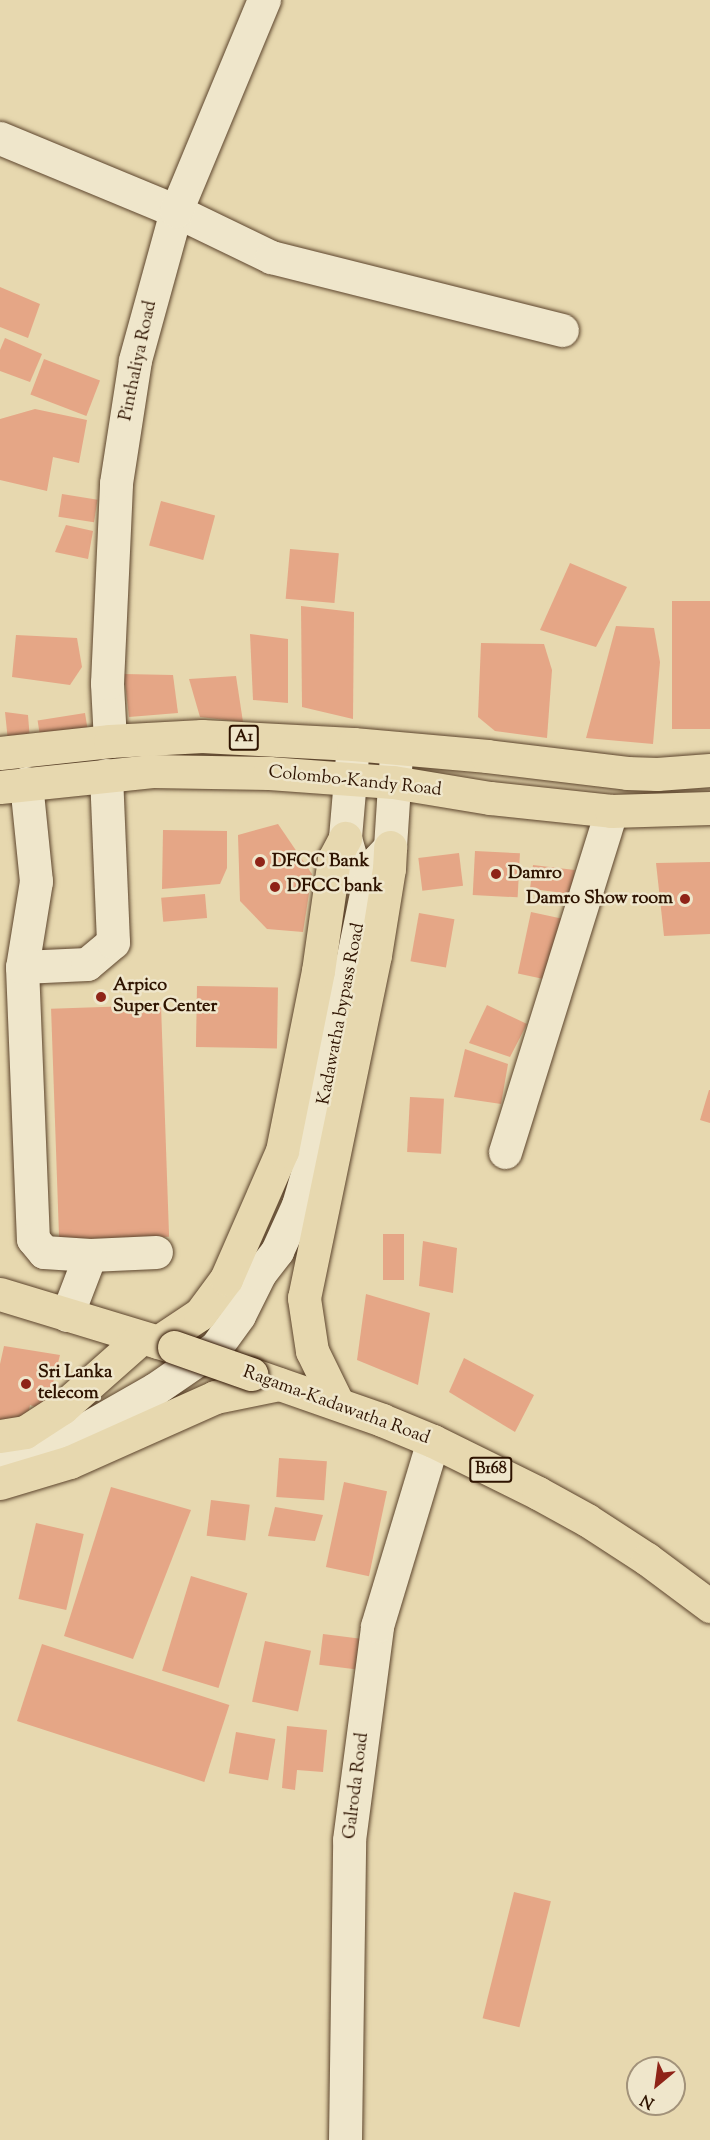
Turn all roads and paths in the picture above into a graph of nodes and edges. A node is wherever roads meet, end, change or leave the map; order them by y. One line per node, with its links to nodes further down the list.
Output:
1 (264, 0): 3 (street, Pinthaliya Road)
2 (0, 138): 3 (street)
3 (176, 211): 4 (street); 5 (street, Pinthaliya Road)
4 (562, 330)
5 (110, 741): 6 (main road, Colombo-Kandy Road / A1); 8 (main road, Colombo-Kandy Road / A1)
6 (352, 744): 7 (main road, Colombo-Kandy Road / A1); 11 (street, Kadawatha bypass Road)
7 (396, 748): 9 (main road, Colombo-Kandy Road / A1); 12 (street)
8 (0, 753)
9 (710, 770)
10 (106, 775): 11 (main road, Colombo-Kandy Road / A1); 13 (main road, Colombo-Kandy Road / A1); 18 (street)
11 (350, 779): 12 (main road, Colombo-Kandy Road / A1); 16 (street, Kadawatha bypass Road)
12 (393, 782): 15 (main road, Colombo-Kandy Road / A1); 17 (street)
13 (13, 785): 18 (street)
14 (710, 808): 15 (main road, Colombo-Kandy Road / A1)
15 (611, 812): 19 (street)
16 (345, 838): 22 (street, Kadawatha bypass Road); 25 (main road)
17 (390, 847): 22 (street, Kadawatha bypass Road); 27 (main road)
18 (22, 967): 21 (street)
19 (505, 1152)
20 (156, 1252): 21 (street)
21 (90, 1255): 24 (street)
22 (260, 1273): 30 (street, Kadawatha bypass Road)
23 (0, 1294): 24 (main road, Ragama-Kadawatha Road / B168)
24 (67, 1316): 25 (main road, Ragama-Kadawatha Road / B168)
25 (158, 1342): 26 (main road, Ragama-Kadawatha Road / B168, bridge); 28 (main road)
26 (265, 1379): 27 (main road, Ragama-Kadawatha Road / B168); 31 (main road)
27 (337, 1402): 29 (main road, Ragama-Kadawatha Road / B168)
28 (0, 1436)
29 (433, 1441): 32 (main road, Ragama-Kadawatha Road / B168); 33 (street, Galroda Road)
30 (0, 1459)
31 (0, 1483)
32 (710, 1606)
33 (345, 2140)

